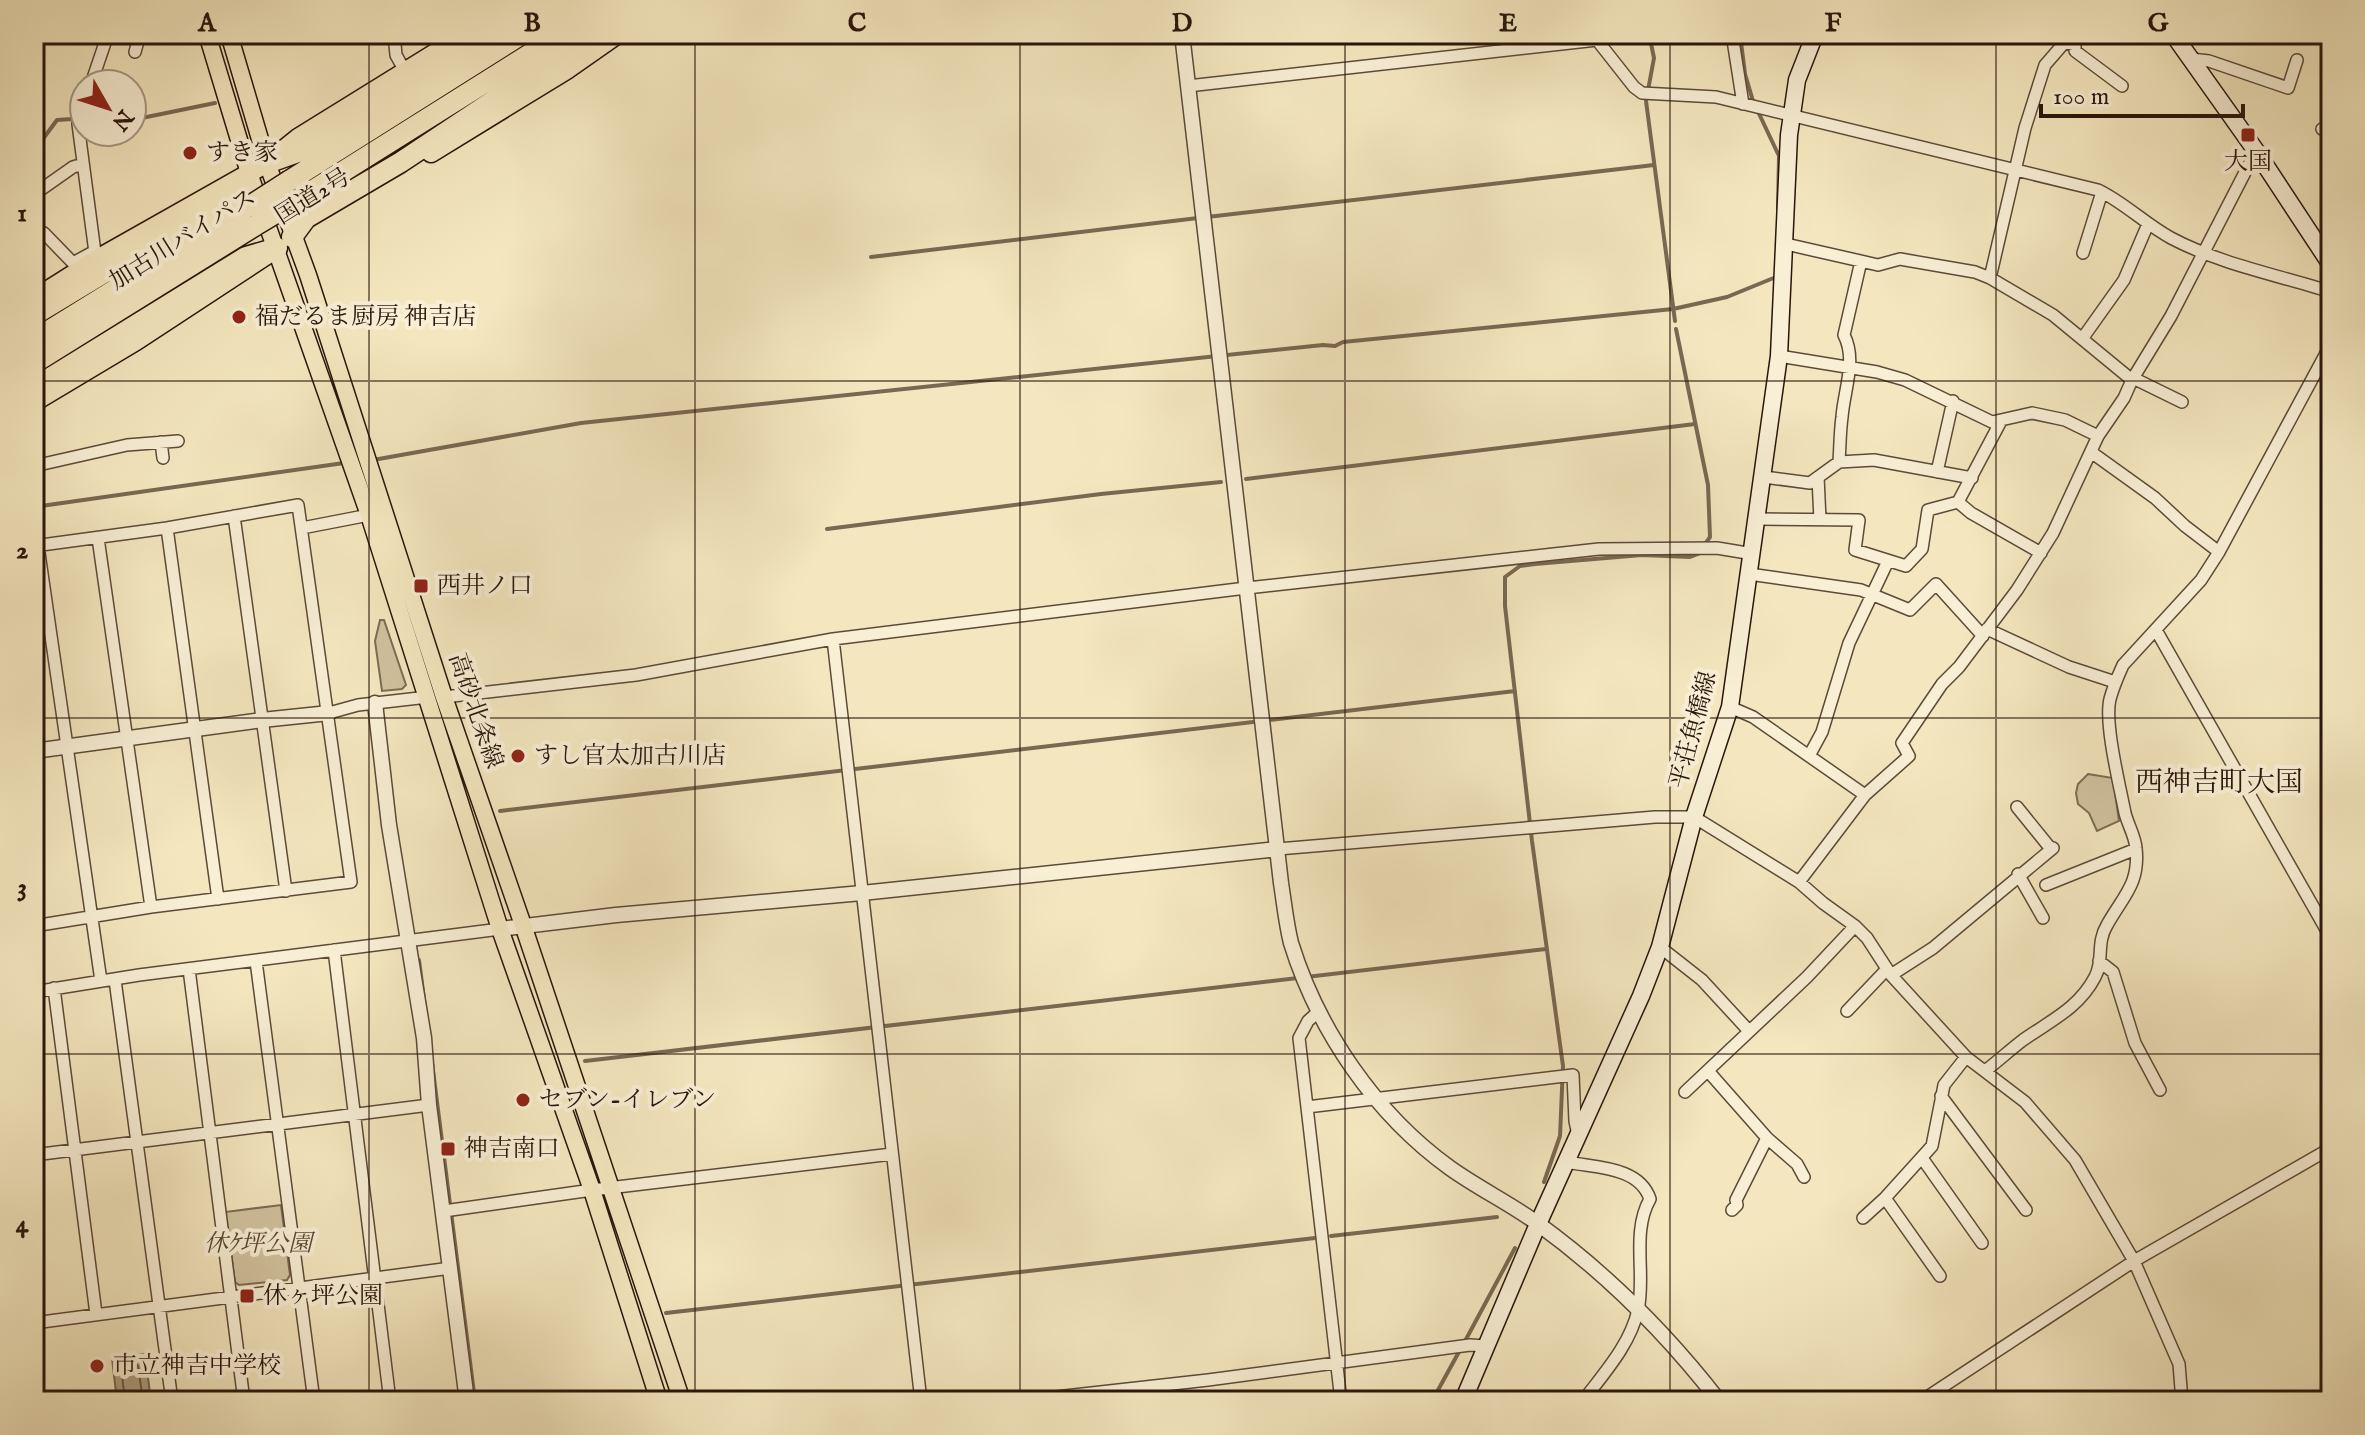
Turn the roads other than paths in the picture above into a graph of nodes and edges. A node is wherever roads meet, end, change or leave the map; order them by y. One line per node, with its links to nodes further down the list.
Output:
1 (108, 34): 21 (street)
2 (140, 34): 18 (street)
3 (207, 34): 32 (main road, 高砂北条線)
4 (229, 34): 29 (main road, 高砂北条線)
5 (394, 34): 22 (street)
6 (466, 34): 22 (highway)
7 (485, 34): 29 (highway)
8 (522, 34): 35 (highway, 加古川バイパス, bridge)
9 (562, 34): 35 (highway, 加古川バイパス, bridge)
10 (594, 34): 38 (highway)
11 (618, 34): 38 (highway, 国道2号)
12 (1182, 34): 23 (street)
13 (1732, 34): 25 (street)
14 (1815, 34): 26 (main road, 平荘魚橋線)
15 (2053, 34): 17 (street)
16 (2173, 34): 19 (main road)
17 (2065, 42): 24 (street); 31 (street)
18 (135, 52)
19 (2191, 59): 20 (street); 28 (main road)
20 (2297, 60)
21 (96, 68)
22 (406, 73): 29 (highway)
23 (1188, 86): 25 (street); 89 (street)
24 (2122, 86)
25 (1753, 106): 26 (street)
26 (1792, 116): 31 (street); 39 (main road, 平荘魚橋線)
27 (81, 148): 30 (street)
28 (2256, 151): 41 (street); 44 (main road)
29 (267, 163): 32 (highway); 38 (main road, 高砂北条線)
30 (83, 164): 34 (street); 42 (street)
31 (2016, 171): 33 (street); 45 (street)
32 (249, 173): 38 (main road, 高砂北条線); 42 (highway); 48 (highway)
33 (2102, 192): 36 (street); 40 (street)
34 (36, 193)
35 (253, 215): 50 (highway, 加古川バイパス); 53 (highway, 加古川バイパス)
36 (2148, 224): 41 (street); 49 (street)
37 (44, 233): 42 (street)
38 (285, 243): 56 (highway); 58 (highway, 国道2号); 70 (main road, 高砂北条線)
39 (1786, 244): 43 (street); 52 (main road, 平荘魚橋線)
40 (2083, 253)
41 (2204, 253): 46 (street); 55 (street)
42 (95, 255): 47 (highway)
43 (1861, 261): 45 (street); 54 (street)
44 (2331, 265)
45 (1990, 278): 49 (street)
46 (2331, 292)
47 (34, 299)
48 (34, 315)
49 (2082, 339): 55 (street)
50 (34, 340)
51 (2331, 344): 84 (street)
52 (1779, 356): 54 (street); 72 (main road, 平荘魚橋線)
53 (34, 363)
54 (1849, 367): 57 (street); 67 (street)
55 (2132, 379): 59 (street); 61 (street)
56 (34, 388)
57 (1953, 401): 60 (street); 71 (street)
58 (34, 402)
59 (2182, 402)
60 (2001, 421): 61 (street); 74 (street)
61 (2098, 436): 65 (street)
62 (178, 441): 63 (street)
63 (161, 442): 64 (street); 66 (street)
64 (102, 451): 68 (street); 69 (street)
65 (2091, 452): 84 (street); 85 (street)
66 (163, 458)
67 (1839, 462): 71 (street); 73 (street)
68 (106, 465)
69 (34, 466)
70 (362, 470): 76 (main road, 高砂北条線); 95 (main road, 高砂北条線)
71 (1937, 472): 74 (street)
72 (1764, 477): 73 (street); 78 (main road, 平荘魚橋線)
73 (1818, 477): 79 (street)
74 (1972, 478): 75 (street)
75 (1958, 502): 85 (street); 87 (street)
76 (369, 515): 81 (street); 95 (main road, 高砂北条線)
77 (234, 516): 80 (street); 81 (street); 99 (street)
78 (1758, 519): 79 (street); 86 (main road, 平荘魚橋線)
79 (1820, 520): 87 (street)
80 (167, 528): 82 (street); 100 (street)
81 (302, 528): 98 (street)
82 (98, 538): 83 (street); 101 (street)
83 (36, 546): 102 (street)
84 (2219, 552): 91 (street)
85 (2041, 553): 92 (street)
86 (1753, 554): 88 (main road, 平荘魚橋線); 89 (street)
87 (1888, 561): 90 (street)
88 (1749, 574): 90 (street); 97 (main road, 平荘魚橋線)
89 (1247, 588): 93 (street); 108 (street)
90 (1871, 593): 92 (street); 104 (street)
91 (2156, 630): 94 (street); 123 (street)
92 (1985, 632): 94 (street); 105 (street)
93 (833, 639): 95 (street); 114 (street)
94 (2115, 682): 109 (street)
95 (436, 697): 96 (street); 121 (main road, 高砂北条線); 122 (main road, 高砂北条線)
96 (375, 703): 98 (street); 124 (street)
97 (1730, 707): 104 (street); 107 (main road, 平荘魚橋線)
98 (329, 713): 99 (street); 113 (street)
99 (262, 720): 100 (street); 113 (street)
100 (194, 729): 101 (street); 115 (street)
101 (127, 738): 102 (street); 116 (street)
102 (68, 746): 103 (street); 117 (street)
103 (34, 751)
104 (1809, 756): 105 (street)
105 (1865, 795): 111 (street)
106 (2017, 807): 110 (street)
107 (1694, 817): 108 (street); 111 (street); 125 (main road, 平荘魚橋線)
108 (1278, 849): 114 (street); 135 (street)
109 (2136, 849): 112 (street); 128 (street)
110 (2018, 874): 118 (street); 130 (street)
111 (1799, 882): 120 (street)
112 (2046, 885)
113 (286, 891): 115 (street)
114 (862, 893): 121 (street); 155 (street)
115 (218, 899): 116 (street)
116 (151, 907): 117 (street)
117 (92, 918): 119 (street); 132 (street)
118 (2043, 918)
119 (34, 926)
120 (1855, 926): 130 (street); 137 (street)
121 (524, 928): 122 (street); 160 (main road, 高砂北条線)
122 (500, 929): 124 (street); 161 (main road, 高砂北条線)
123 (2331, 938)
124 (407, 942): 126 (street); 145 (street)
125 (1660, 947): 137 (street); 150 (main road, 平荘魚橋線)
126 (334, 950): 127 (street); 147 (street)
127 (256, 961): 129 (street); 148 (street)
128 (2099, 961): 140 (street); 141 (street)
129 (189, 969): 131 (street); 149 (street)
130 (1889, 972): 136 (street); 138 (street)
131 (115, 980): 132 (street); 152 (street)
132 (101, 981): 133 (street)
133 (54, 988): 134 (street); 154 (street)
134 (34, 992)
135 (1319, 1011): 144 (street); 146 (street)
136 (1847, 1011)
137 (1749, 1031): 139 (street)
138 (1966, 1057): 140 (street); 143 (street)
139 (1708, 1071): 142 (street); 151 (street)
140 (1985, 1071): 169 (street)
141 (2160, 1090)
142 (1685, 1092)
143 (1941, 1096): 157 (street); 165 (street)
144 (1376, 1099): 146 (street); 150 (street); 167 (street)
145 (429, 1105): 147 (street); 163 (street)
146 (1307, 1107): 180 (street)
147 (353, 1115): 148 (street); 172 (street)
148 (279, 1124): 149 (street); 173 (street)
149 (209, 1134): 152 (street); 174 (street)
150 (1579, 1137): 158 (main road, 平荘魚橋線)
151 (1767, 1138): 159 (street); 164 (street)
152 (139, 1143): 154 (street); 175 (street)
153 (2331, 1148): 169 (street)
154 (75, 1150): 156 (street); 177 (street)
155 (892, 1154): 160 (street); 188 (street)
156 (34, 1155)
157 (1922, 1158): 162 (street); 168 (street)
158 (1567, 1162): 167 (main road, 平荘魚橋線); 176 (street)
159 (1804, 1177)
160 (610, 1189): 161 (street); 187 (main road, 高砂北条線)
161 (592, 1190): 163 (street); 186 (main road, 高砂北条線)
162 (1885, 1198): 166 (street); 171 (street)
163 (449, 1210): 170 (street)
164 (1732, 1210)
165 (2026, 1210)
166 (1863, 1218)
167 (1536, 1222): 176 (street); 179 (main road, 平荘魚橋線)
168 (1982, 1243)
169 (2134, 1261): 194 (street); 195 (street)
170 (451, 1268): 172 (street); 185 (street)
171 (1940, 1276)
172 (374, 1277): 173 (street); 184 (street)
173 (300, 1286): 174 (street); 183 (street)
174 (230, 1296): 175 (street); 182 (street)
175 (158, 1306): 177 (street); 181 (street)
176 (1639, 1308): 192 (street); 193 (street)
177 (96, 1314): 178 (street)
178 (34, 1323)
179 (1478, 1346): 180 (street); 191 (main road, 平荘魚橋線)
180 (1337, 1361): 189 (street); 190 (street)
181 (172, 1401)
182 (244, 1401)
183 (314, 1401)
184 (390, 1401)
185 (467, 1401)
186 (659, 1401)
187 (682, 1401)
188 (921, 1401)
189 (1020, 1401)
190 (1341, 1401)
191 (1463, 1401)
192 (1583, 1401)
193 (1719, 1401)
194 (1921, 1401)
195 (2182, 1401)

